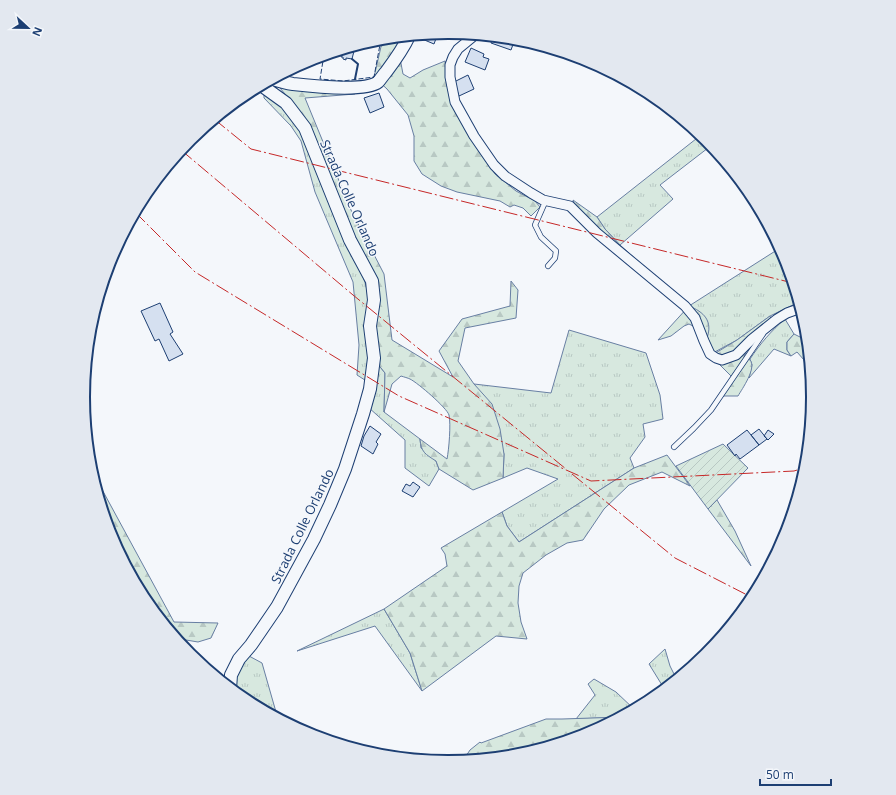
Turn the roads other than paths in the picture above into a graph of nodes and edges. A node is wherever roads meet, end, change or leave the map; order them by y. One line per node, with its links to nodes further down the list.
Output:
1 (469, 40): 5 (street)
2 (407, 42): 3 (street)
3 (280, 81)
4 (266, 89): 10 (street, Strada Colle Orlando)
5 (546, 200): 6 (lane); 8 (street)
6 (548, 266)
7 (795, 310): 8 (street)
8 (767, 328): 9 (lane)
9 (674, 447)
10 (230, 682)

